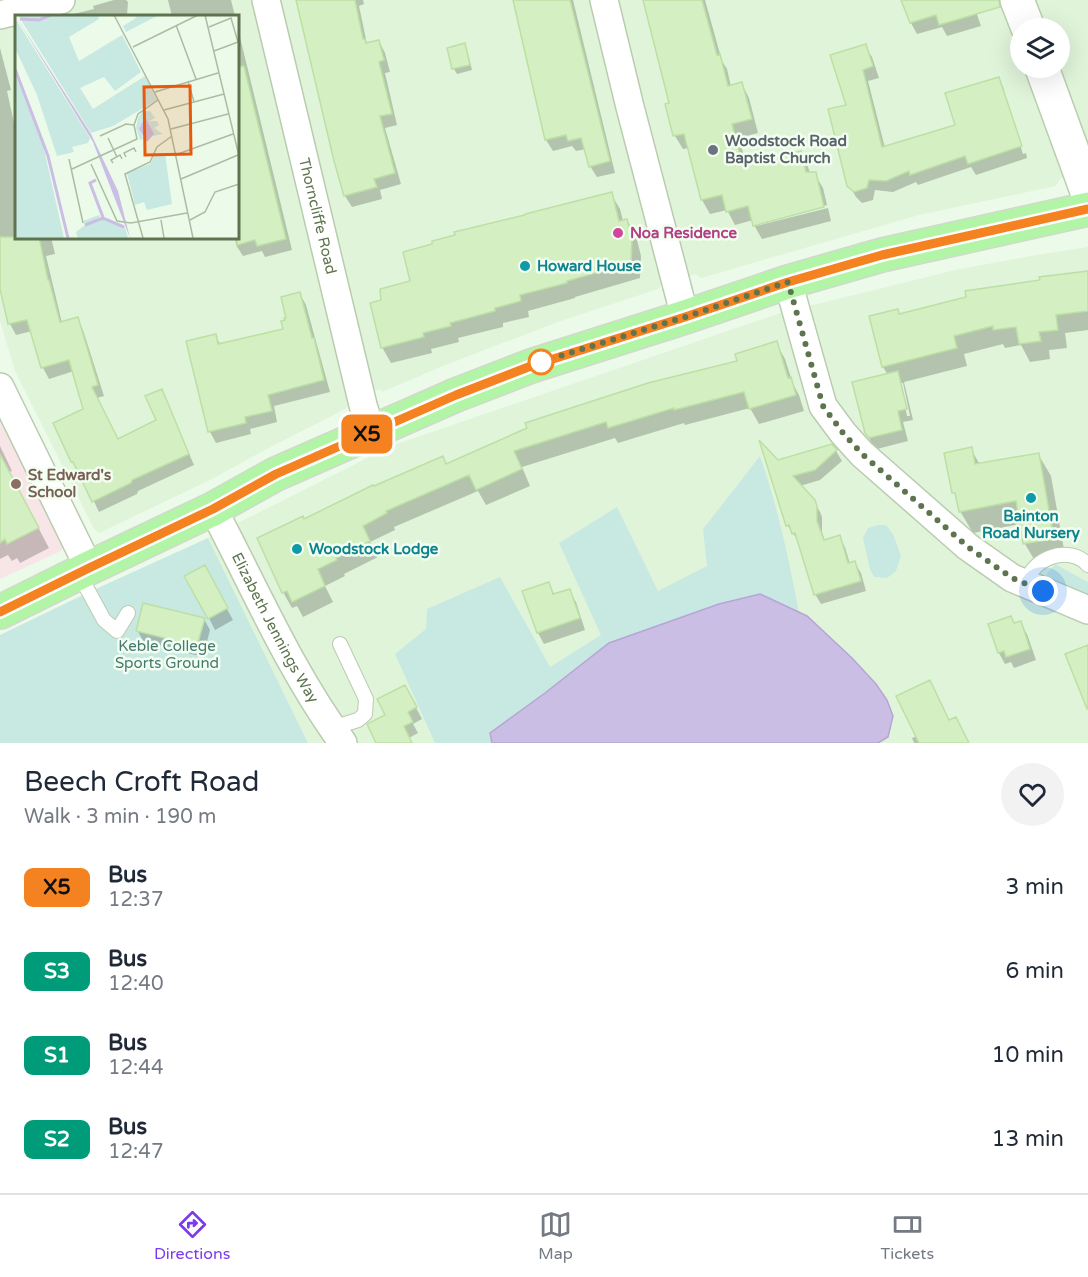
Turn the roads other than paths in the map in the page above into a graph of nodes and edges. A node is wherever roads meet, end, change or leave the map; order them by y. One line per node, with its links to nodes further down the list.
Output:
1 (266, 0): 13 (street, Thorncliffe Road)
2 (604, 0): 11 (street)
3 (1017, 0): 6 (main road)
4 (60, 6): 5 (street)
5 (0, 15)
6 (1024, 18)
7 (1046, 78): 8 (main road)
8 (1088, 194)
9 (1088, 209): 10 (main road)
10 (788, 282): 11 (main road); 17 (street)
11 (685, 317): 13 (main road)
12 (0, 387): 16 (street)
13 (371, 432): 14 (main road)
14 (213, 509): 16 (main road); 22 (street, Elizabeth Jennings Way)
15 (1088, 565): 17 (lane)
16 (87, 576): 19 (main road); 20 (lane)
17 (1026, 584): 18 (street)
18 (1088, 610)
19 (0, 612)
20 (128, 613)
21 (340, 644): 22 (lane)
22 (338, 736)

